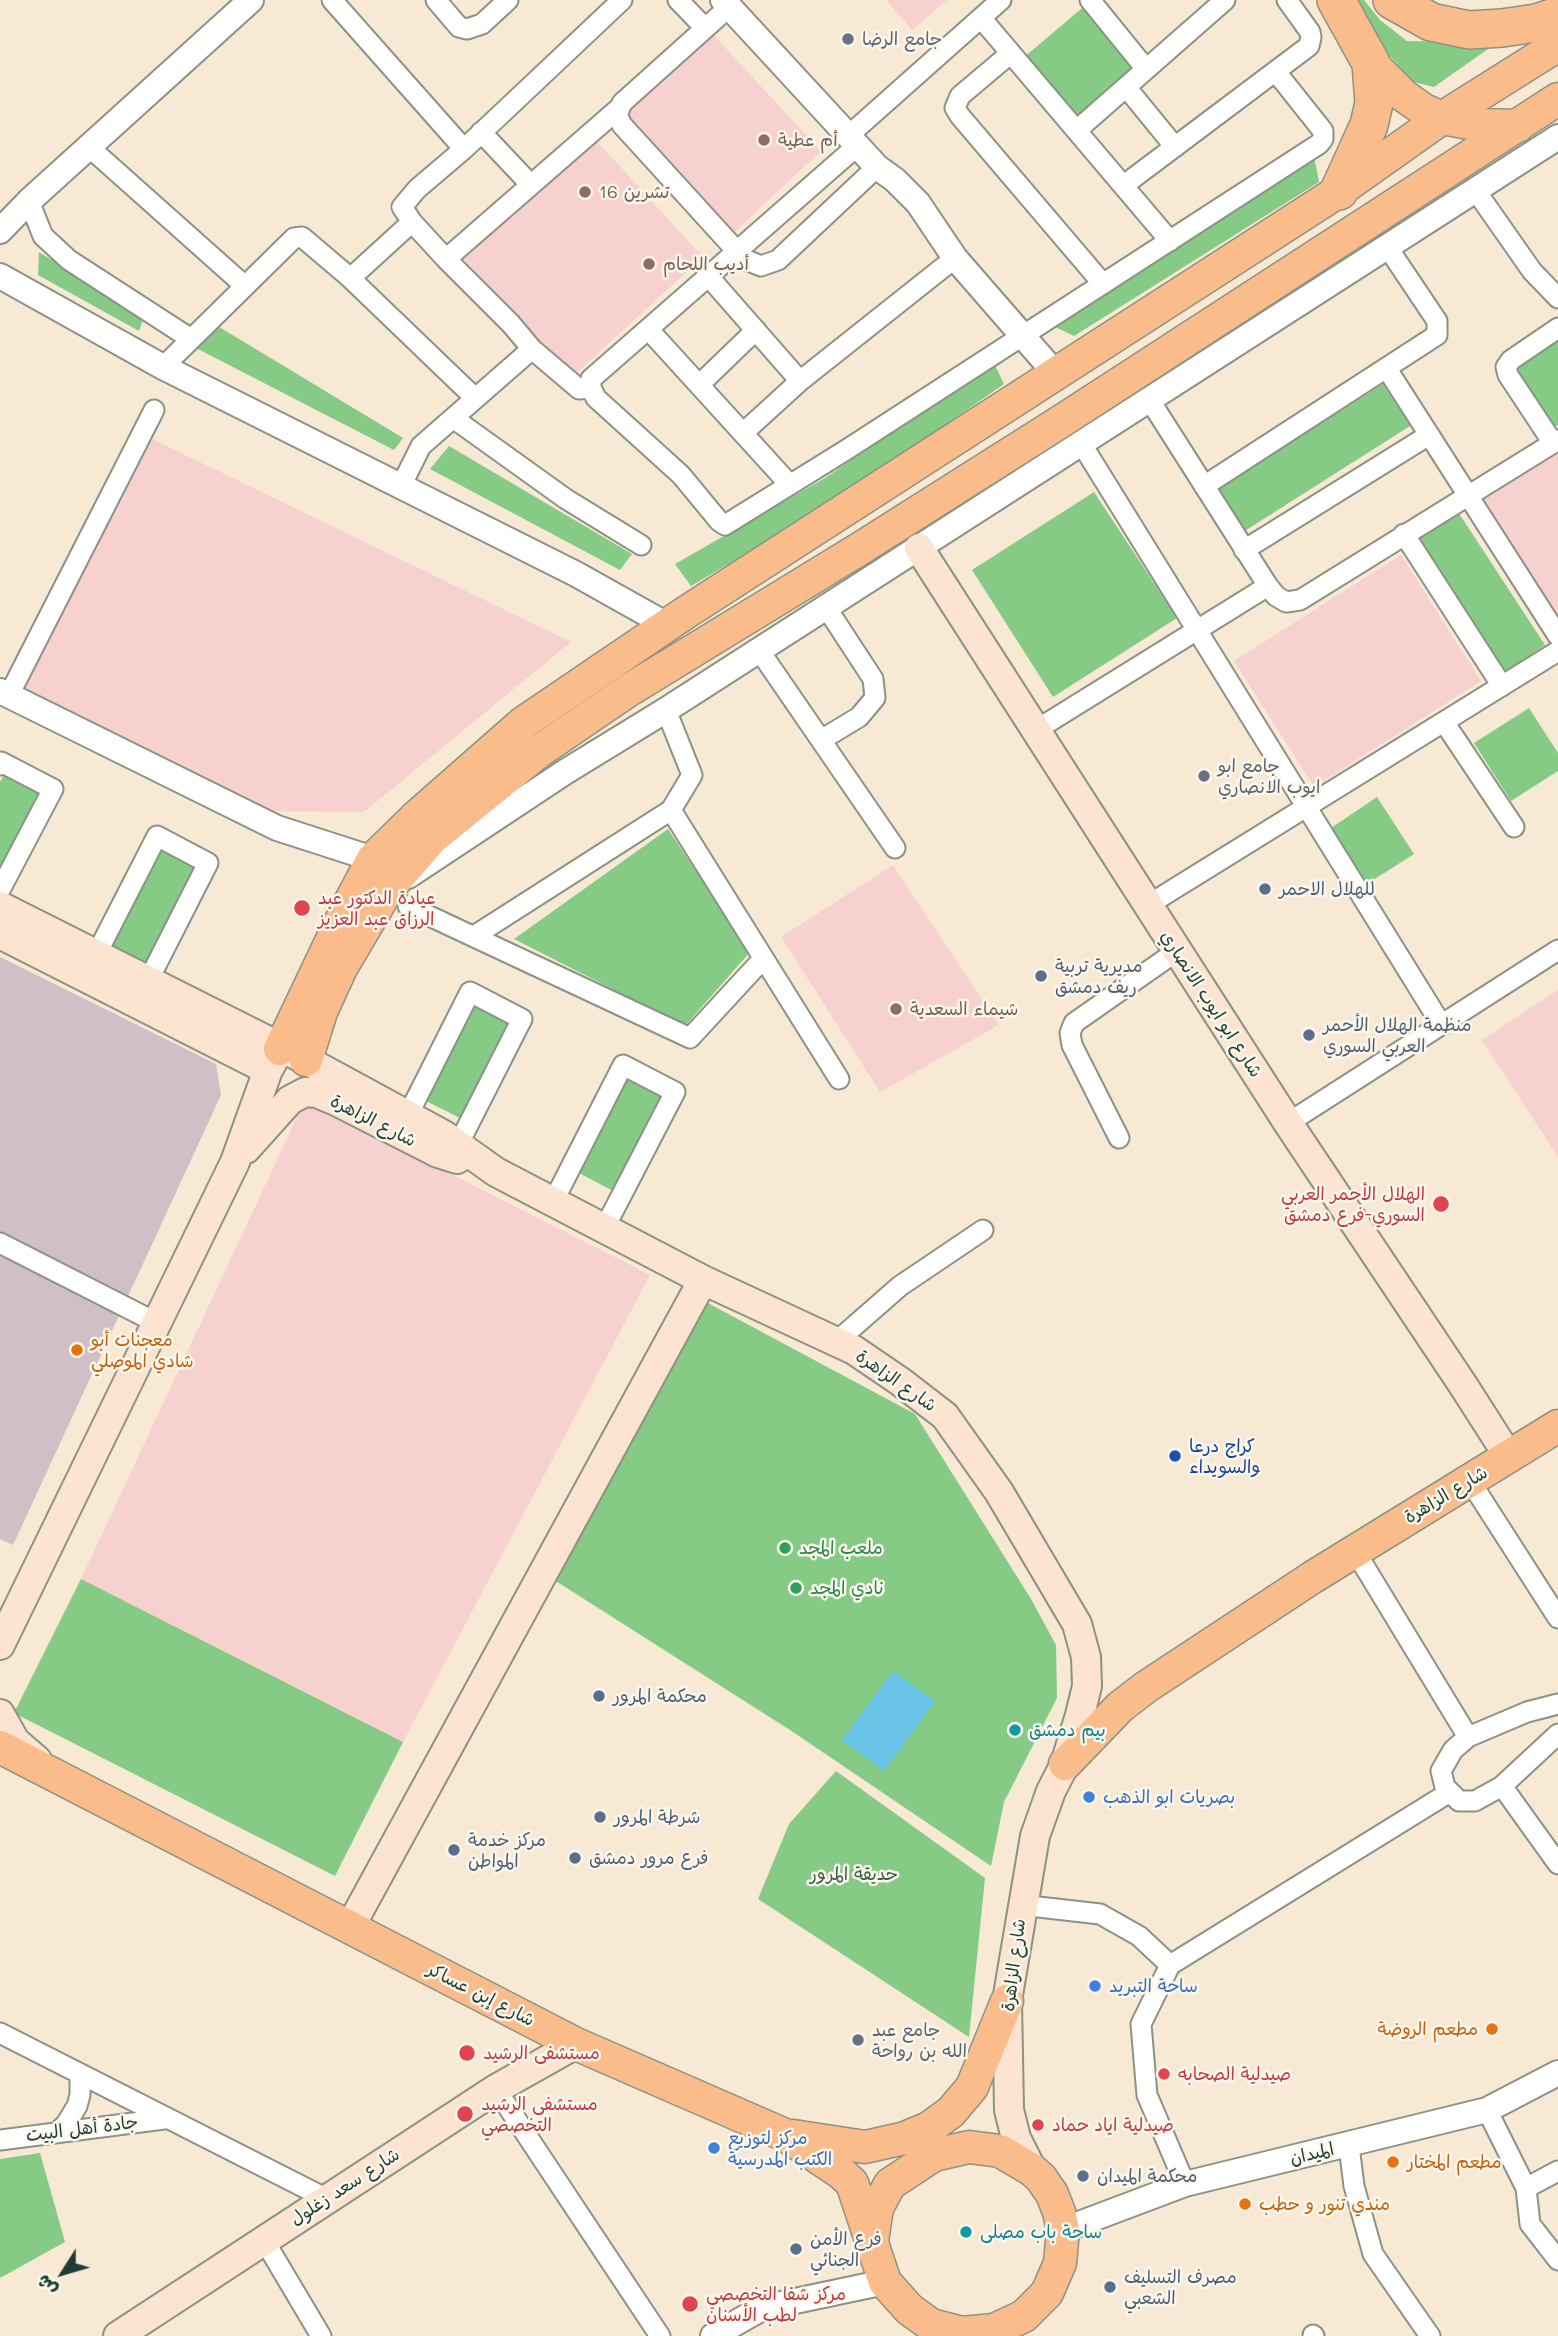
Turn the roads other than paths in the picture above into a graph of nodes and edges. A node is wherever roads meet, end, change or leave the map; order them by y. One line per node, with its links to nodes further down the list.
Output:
1 (251, 0): 31 (street)
2 (332, 0): 33 (street)
3 (436, 0): 4 (street)
4 (508, 0)
5 (622, 0): 28 (street)
6 (678, 0): 16 (street)
7 (1001, 0): 15 (street)
8 (1090, 0): 20 (street)
9 (1225, 0): 20 (street)
10 (1287, 0): 21 (street)
11 (1336, 0): 19 (highway)
12 (1392, 0): 14 (highway)
13 (726, 3): 16 (street); 29 (street)
14 (1558, 16)
15 (981, 18): 18 (street); 29 (street)
16 (705, 28): 24 (street)
17 (1558, 45): 25 (main road)
18 (1011, 53): 27 (street); 52 (street)
19 (1371, 63): 25 (main road); 38 (highway)
20 (1146, 69): 22 (street)
21 (1276, 72): 32 (street); 44 (street)
22 (1126, 87): 27 (street); 32 (street)
23 (1558, 99): 26 (main road)
24 (617, 110): 36 (street); 46 (street)
25 (1443, 118): 26 (main road); 34 (main road)
26 (1518, 126): 41 (main road)
27 (1077, 130): 37 (street)
28 (481, 132): 33 (street); 36 (street)
29 (852, 141): 35 (street); 46 (street)
30 (1556, 143): 39 (street)
31 (89, 147): 40 (street); 53 (street)
32 (1175, 147): 37 (street)
33 (464, 149): 42 (street)
34 (1381, 161): 38 (main road); 41 (main road)
35 (877, 167): 46 (street); 47 (street)
36 (531, 185): 48 (street)
37 (1124, 185): 44 (street)
38 (1339, 191): 63 (main road)
39 (1476, 191): 45 (street); 54 (street)
40 (29, 201): 43 (street); 59 (street)
41 (1402, 201): 103 (main road)
42 (412, 222): 48 (street); 50 (street)
43 (0, 231)
44 (1170, 241): 52 (street)
45 (1388, 248): 62 (street); 68 (street)
46 (737, 251): 51 (street)
47 (951, 252): 58 (street); 64 (street)
48 (446, 259): 60 (street)
49 (0, 276): 61 (street)
50 (348, 276): 53 (street); 67 (street)
51 (709, 276): 56 (street); 57 (street)
52 (1103, 284): 58 (street)
53 (245, 286): 59 (street)
54 (1558, 298)
55 (1558, 328): 73 (street)
56 (648, 329): 65 (street); 66 (street)
57 (755, 330): 64 (street); 65 (street)
58 (1023, 337): 63 (street); 75 (street)
59 (191, 340): 61 (street)
60 (532, 349): 66 (street); 67 (street)
61 (163, 367): 77 (street)
62 (1387, 369): 72 (street); 76 (street)
63 (1055, 373): 85 (main road)
64 (800, 381): 71 (street)
65 (699, 385): 71 (street)
66 (591, 388): 75 (street)
67 (475, 398): 70 (street)
68 (1149, 399): 74 (street); 76 (street)
69 (154, 410): 91 (street)
70 (453, 418): 77 (street); 80 (street)
71 (743, 433): 75 (street)
72 (1429, 435): 78 (street); 82 (street)
73 (1555, 442): 78 (street)
74 (1082, 443): 81 (street); 86 (street)
75 (790, 485)
76 (1204, 486): 82 (street)
77 (400, 488): 85 (street)
78 (1468, 495): 79 (street); 87 (street)
79 (1404, 534): 83 (street); 90 (street)
80 (641, 545)
81 (919, 548): 84 (street); 94 (main road, شارع ابو ايوب الانصاري)
82 (1244, 550): 83 (street)
83 (1268, 586): 86 (street)
84 (826, 607): 88 (street); 95 (street)
85 (667, 625): 101 (main road)
86 (1197, 630): 94 (street); 97 (street)
87 (1558, 636)
88 (758, 650): 92 (street); 95 (street)
89 (1558, 651): 90 (street)
90 (1502, 687): 93 (street)
91 (4, 693): 101 (street)
92 (666, 709): 98 (street); 103 (street)
93 (1444, 722): 97 (street); 99 (street)
94 (1036, 730): 104 (main road, شارع ابو ايوب الانصاري)
95 (821, 740): 100 (street)
96 (0, 765): 102 (street)
97 (1307, 807): 104 (street); 113 (street)
98 (671, 810): 107 (street); 111 (street)
99 (1514, 827)
100 (895, 848)
101 (373, 859): 114 (main road)
102 (0, 890)
103 (398, 898): 107 (street); 114 (main road)
104 (1148, 905): 109 (main road, شارع ابو ايوب الانصاري)
105 (0, 906): 110 (main road)
106 (0, 934): 114 (main road)
107 (474, 936): 111 (street)
108 (1558, 950): 113 (street)
109 (1177, 951): 117 (main road, شارع ابو ايوب الانصاري); 118 (street)
110 (96, 955): 112 (main road); 112 (street)
111 (762, 960): 115 (street)
112 (148, 981): 114 (main road)
113 (1441, 1024): 117 (street)
114 (285, 1060): 116 (main road, شارع الزاهرة); 120 (main road)
115 (839, 1079)
116 (408, 1115): 119 (main road, شارع الزاهرة); 119 (street)
117 (1288, 1123): 130 (main road, شارع ابو ايوب الانصاري)
118 (1119, 1138)
119 (458, 1145): 121 (main road, شارع الزاهرة)
120 (235, 1162): 121 (main road, شارع الزاهرة); 127 (main road)
121 (496, 1172): 122 (main road, شارع الزاهرة)
122 (553, 1202): 123 (main road, شارع الزاهرة); 123 (street)
123 (604, 1229): 126 (main road, شارع الزاهرة)
124 (983, 1230): 128 (street)
125 (0, 1243): 127 (street)
126 (703, 1280): 128 (main road, شارع الزاهرة); 147 (main road)
127 (157, 1323): 134 (main road)
128 (836, 1342): 141 (main road, شارع الزاهرة)
129 (1558, 1426): 130 (main road, شارع الزاهرة)
130 (1508, 1457): 131 (main road, شارع الزاهرة)
131 (1470, 1481): 132 (main road, شارع الزاهرة); 133 (street)
132 (1355, 1551): 138 (street); 141 (main road, شارع الزاهرة)
133 (1558, 1618)
134 (0, 1645)
135 (1558, 1704): 138 (street)
136 (0, 1714): 142 (main road)
137 (1558, 1734): 143 (street)
138 (1468, 1737): 144 (street)
139 (0, 1747): 142 (main road)
140 (0, 1759): 142 (main road)
141 (1066, 1764): 146 (main road, شارع الزاهرة)
142 (56, 1777): 147 (main road, شارع إبن عساكر)
143 (1502, 1786): 144 (street); 145 (street)
144 (1450, 1792): 148 (street)
145 (1558, 1864)
146 (1021, 1905): 148 (street); 149 (main road, شارع الزاهرة)
147 (350, 1927): 151 (main road, شارع إبن عساكر)
148 (1170, 1965): 163 (street)
149 (1007, 2001): 158 (main road); 161 (main road, شارع الزاهرة)
150 (0, 2033): 153 (street)
151 (576, 2044): 154 (main road, شارع سعد زغلول); 158 (main road, شارع إبن عساكر)
152 (1558, 2073): 155 (street, الميدان)
153 (80, 2074): 156 (street); 157 (street)
154 (496, 2090): 165 (main road, شارع سعد زغلول); 176 (street)
155 (1487, 2110): 160 (street, الميدان); 164 (street)
156 (164, 2119): 157 (street, جادة أهل البيت); 165 (street)
157 (58, 2132): 159 (street, جادة أهل البيت)
158 (785, 2135): 168 (main road, شارع إبن عساكر)
159 (0, 2140)
160 (1349, 2146): 163 (street, الميدان); 178 (street)
161 (1032, 2170): 166 (main road); 168 (main road)
162 (1558, 2171): 164 (street)
163 (1185, 2184): 166 (street, الميدان)
164 (1526, 2188): 169 (street)
165 (327, 2199): 167 (main road, شارع سعد زغلول)
166 (1063, 2230): 172 (main road)
167 (264, 2240): 171 (main road, شارع سعد زغلول); 175 (street)
168 (872, 2241): 170 (main road)
169 (1558, 2260)
170 (885, 2282): 173 (main road); 177 (street)
171 (147, 2325): 174 (main road, شارع سعد زغلول)
172 (1029, 2326): 173 (main road)
173 (995, 2333)
174 (118, 2336)
175 (321, 2336)
176 (660, 2336)
177 (713, 2336)
178 (1430, 2336)

